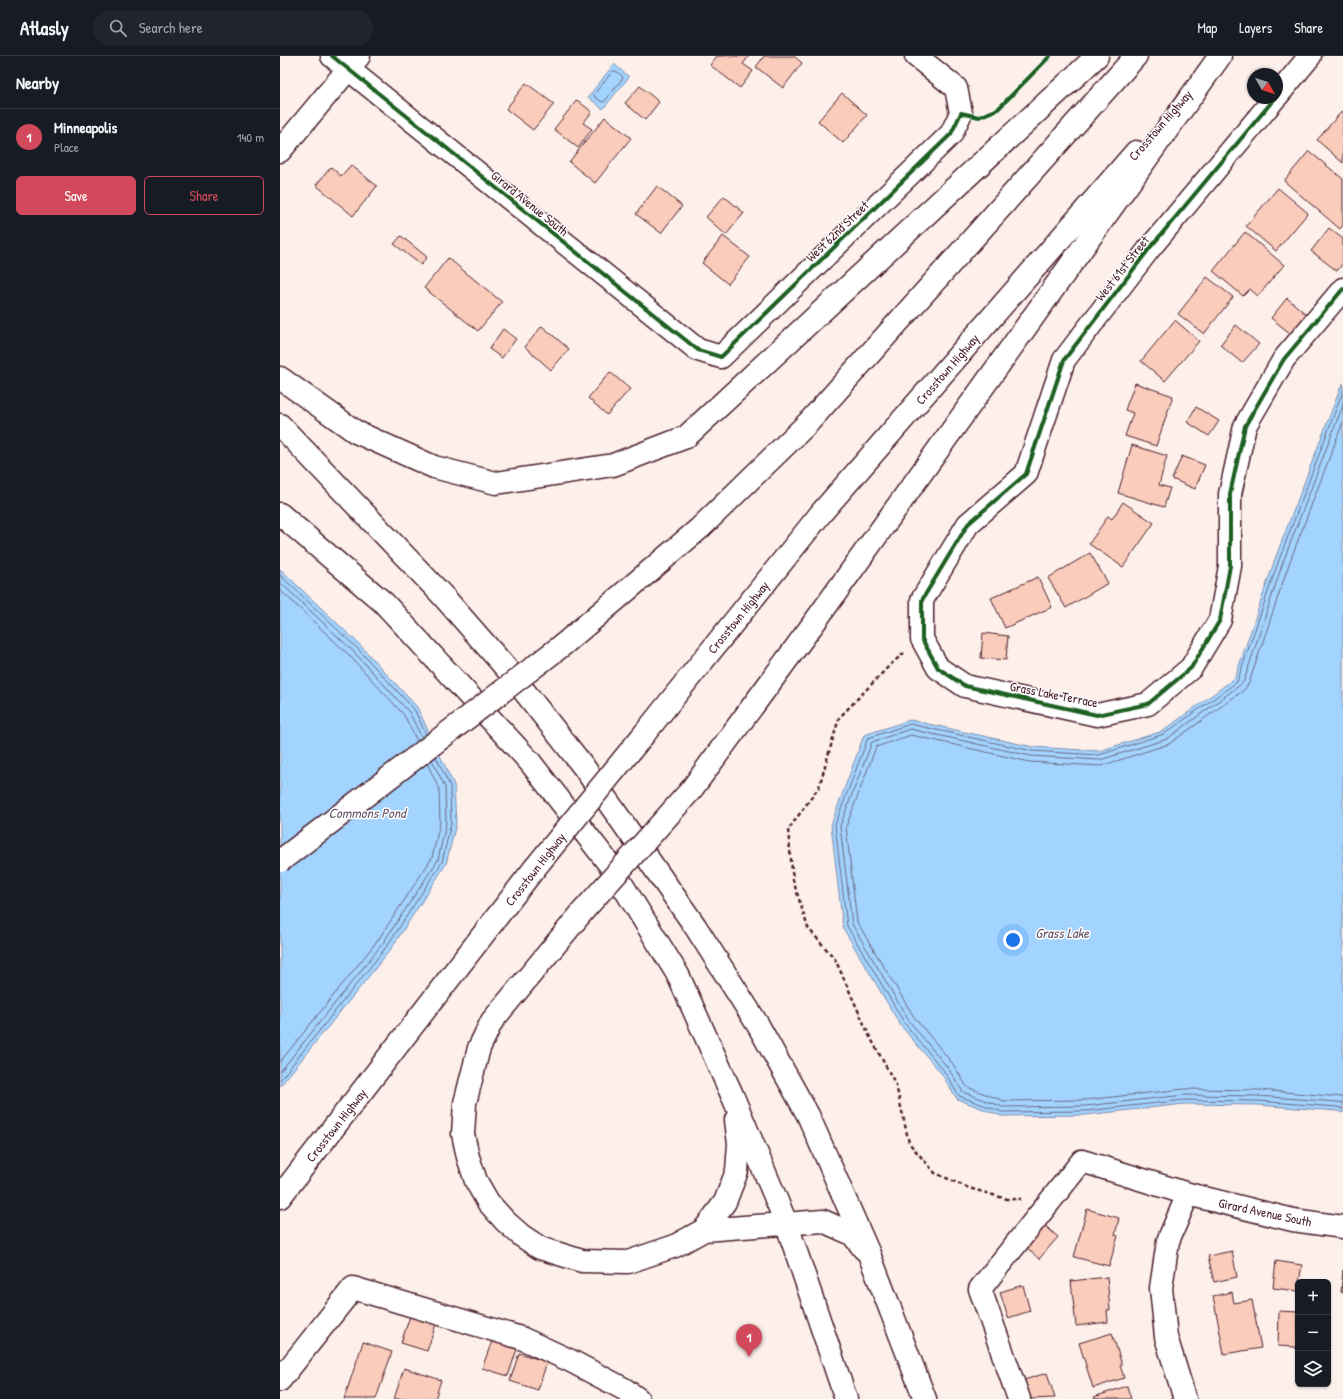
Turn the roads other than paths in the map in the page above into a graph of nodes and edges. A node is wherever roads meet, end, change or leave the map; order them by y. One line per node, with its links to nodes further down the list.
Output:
1 (916, 56): 11 (main road, West 62nd Street)
2 (1097, 56): 12 (main road)
3 (1136, 56): 16 (main road, bridge)
4 (1220, 56): 19 (main road, Crosstown Highway, bridge); 22 (main road, bridge)
5 (1310, 56): 7 (main road, West 61st Street)
6 (346, 60): 9 (main road); 11 (main road, Girard Avenue South)
7 (1283, 89)
8 (1270, 104): 14 (main road, West 61st Street)
9 (280, 151)
10 (1343, 289): 14 (main road, Grass Lake Terrace)
11 (720, 357)
12 (280, 378)
13 (280, 425): 23 (main road)
14 (1026, 474)
15 (280, 514): 17 (main road)
16 (280, 861)
17 (733, 1097): 20 (main road); 22 (main road)
18 (1188, 1194): 21 (main road, Girard Avenue South); 28 (main road, Girard Avenue South); 29 (main road)
19 (280, 1197)
20 (787, 1225): 22 (main road); 23 (main road); 26 (main road)
21 (1343, 1227)
22 (704, 1230)
23 (869, 1254): 27 (main road)
24 (280, 1380): 25 (main road)
25 (638, 1399)
26 (846, 1399)
27 (924, 1399)
28 (1018, 1399)
29 (1185, 1399)

